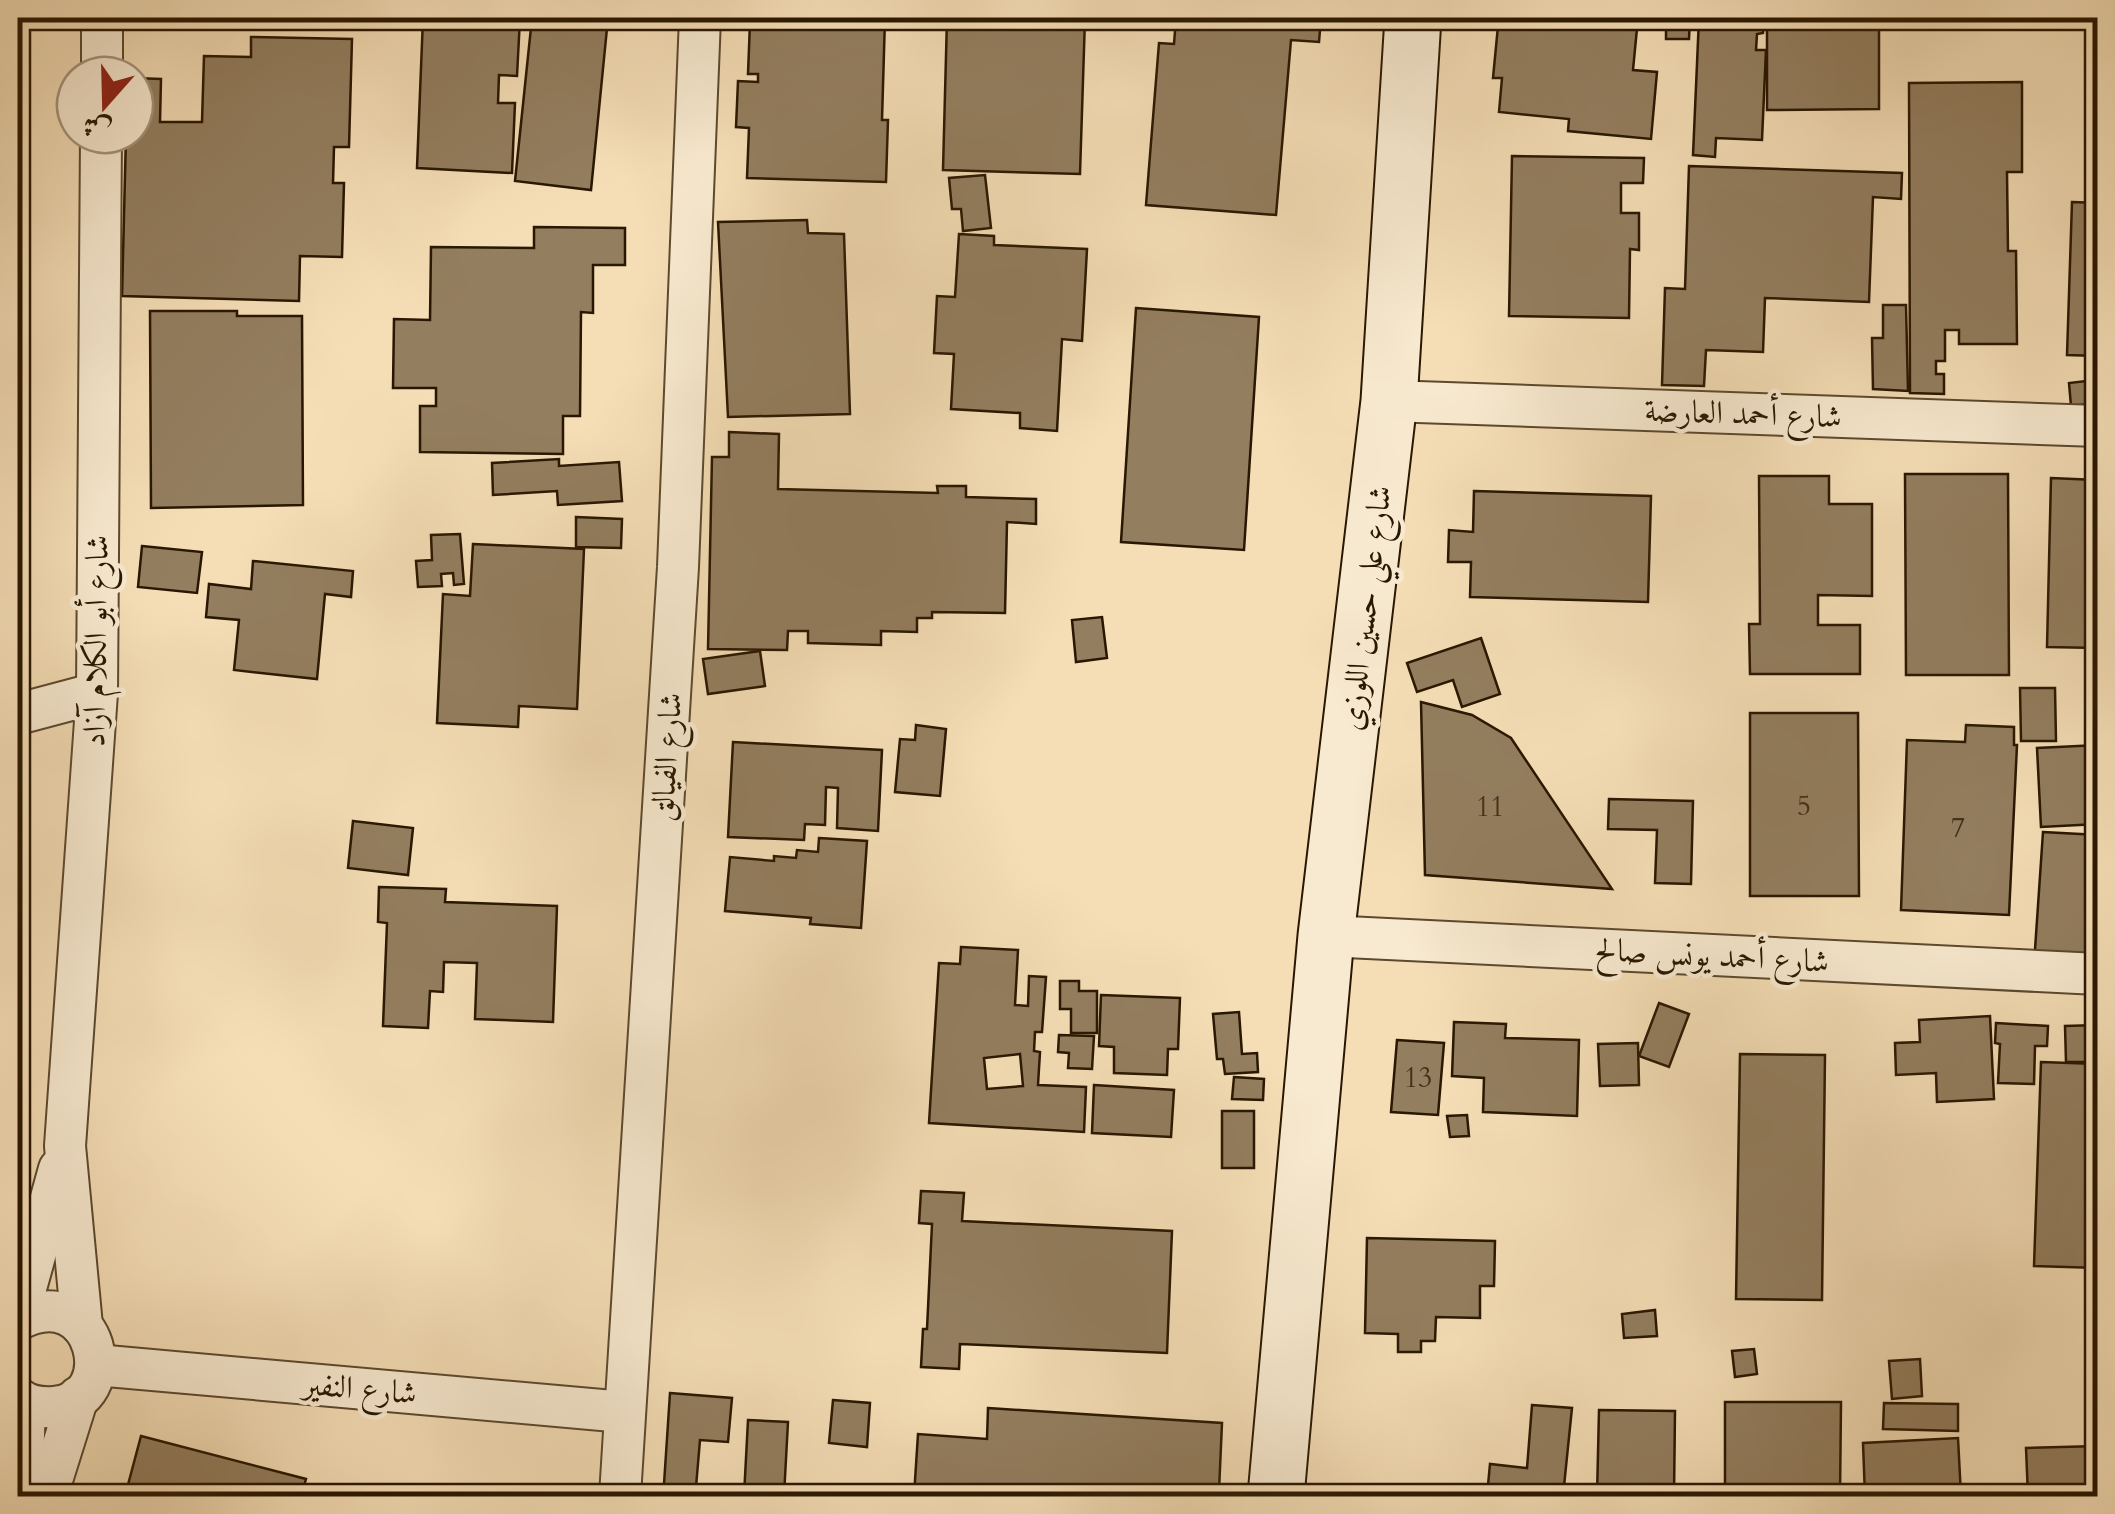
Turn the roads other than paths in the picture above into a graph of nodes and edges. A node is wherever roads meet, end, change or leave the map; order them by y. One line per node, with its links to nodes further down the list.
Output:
1 (102, 18): 4 (street)
2 (700, 18): 17 (street, شارع الفيالق)
3 (1414, 18): 6 (street, شارع علي حسين اللوزي)
4 (102, 55)
5 (102, 155): 8 (street, شارع أبو الكلام آزاد)
6 (1389, 401): 7 (street, شارع أحمد العارضة); 10 (street, شارع علي حسين اللوزي)
7 (2098, 426)
8 (97, 693): 9 (street); 12 (street, شارع أبو الكلام آزاد)
9 (18, 714)
10 (1326, 936): 11 (street, شارع أحمد يونس صالح); 21 (street, شارع علي حسين اللوزي)
11 (2098, 974)
12 (65, 1146): 13 (street, شارع أبو الكلام آزاد); 14 (street, شارع أبو الكلام آزاد)
13 (18, 1319): 14 (street)
14 (82, 1326): 15 (street, شارع أبو الكلام آزاد)
15 (87, 1381): 16 (street, شارع النفير); 17 (street, شارع النفير); 19 (street)
16 (21, 1401): 18 (street)
17 (624, 1412): 20 (street, شارع الفيالق)
18 (22, 1496)
19 (47, 1496)
20 (620, 1496)
21 (1276, 1496)

